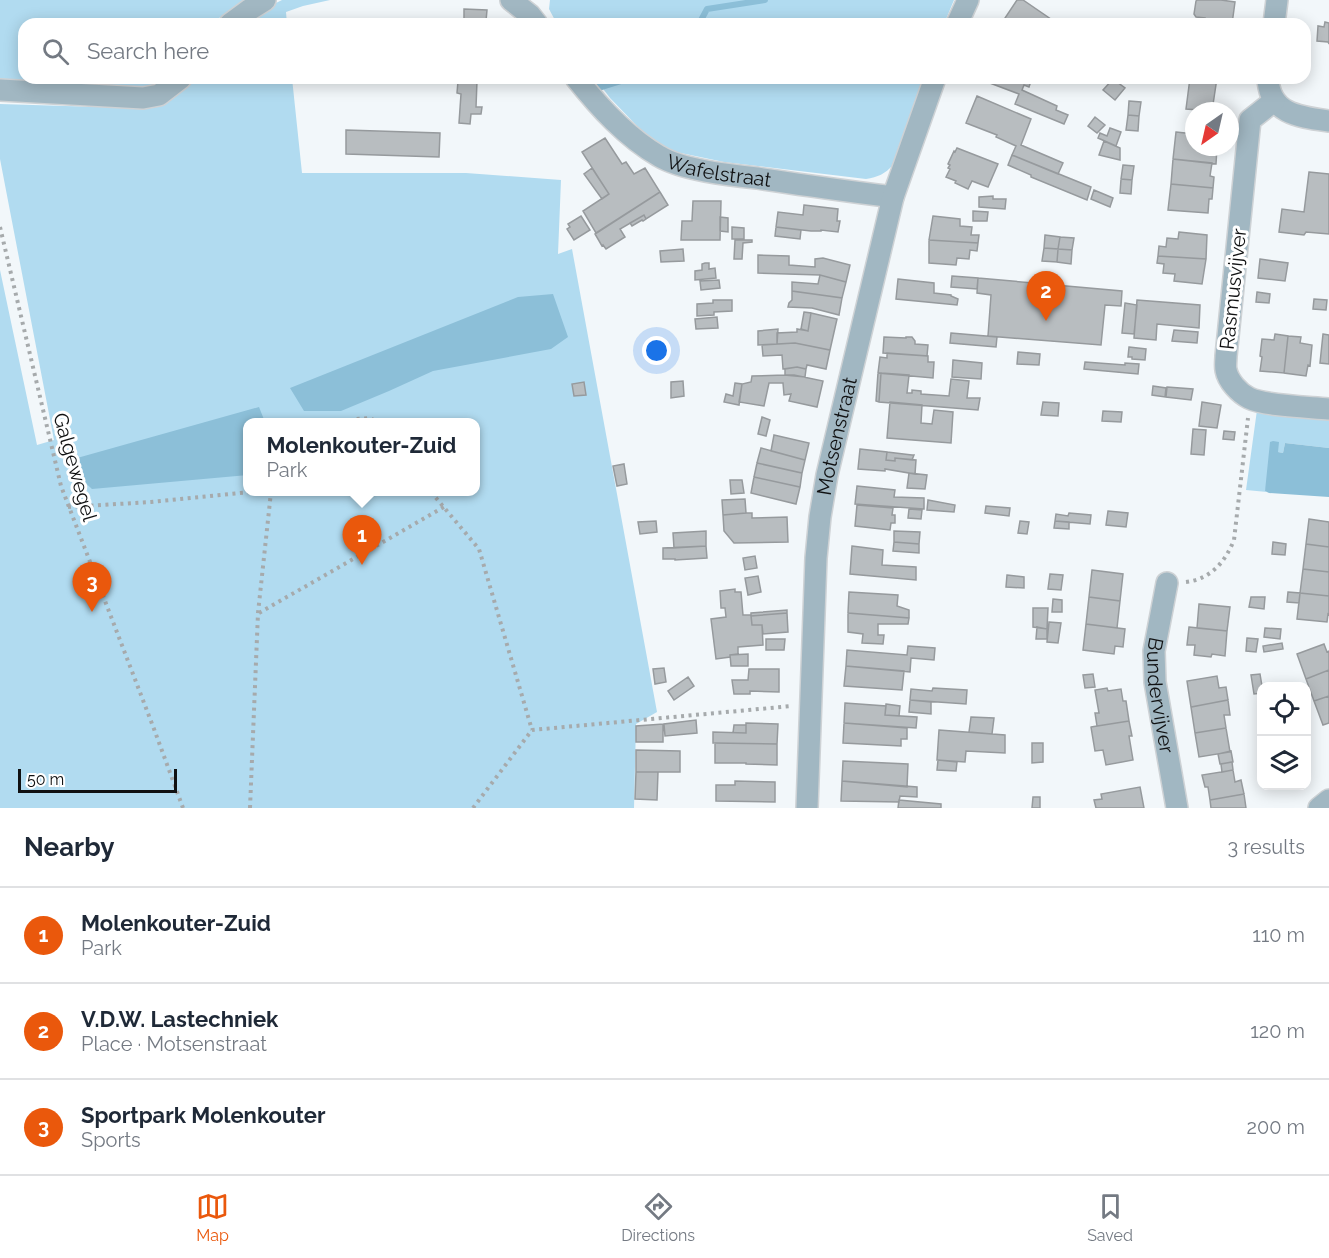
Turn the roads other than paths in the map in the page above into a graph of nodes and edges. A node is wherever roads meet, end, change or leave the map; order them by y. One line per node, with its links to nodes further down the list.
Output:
1 (265, 0): 6 (street)
2 (511, 0): 5 (street)
3 (968, 0): 7 (street)
4 (1277, 0): 8 (street)
5 (533, 13)
6 (238, 18)
7 (960, 18)
8 (1275, 18)
9 (173, 84): 13 (street)
10 (581, 84): 16 (street, Wafelstraat)
11 (933, 84): 16 (street, Motsenstraat)
12 (1268, 84): 14 (street)
13 (0, 90)
14 (1274, 101): 15 (street); 17 (street, Rasmusvijver)
15 (1329, 121)
16 (893, 197): 20 (street, Motsenstraat)
17 (1329, 409)
18 (1167, 584): 21 (street, Bundervijver)
19 (1329, 800): 22 (street)
20 (807, 808)
21 (1177, 808)
22 (1319, 808)

